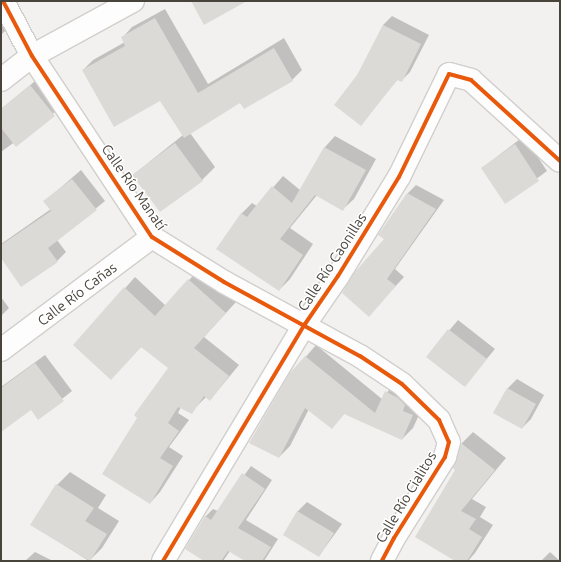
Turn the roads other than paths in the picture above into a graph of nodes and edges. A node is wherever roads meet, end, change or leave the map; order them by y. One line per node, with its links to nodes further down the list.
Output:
1 (3, 1): 3 (street, Calle Río Manatí)
2 (133, 1): 3 (street)
3 (32, 56): 4 (street); 6 (street, Calle Río Manatí)
4 (1, 80)
5 (560, 161): 7 (street, Calle Río Caonillas)
6 (152, 237): 7 (street, Calle Río Manatí); 8 (street, Calle Río Cañas)
7 (305, 324): 9 (street, Calle Río Caonillas); 10 (street, Calle Río Cialitos)
8 (1, 350)
9 (163, 561)
10 (382, 561)

